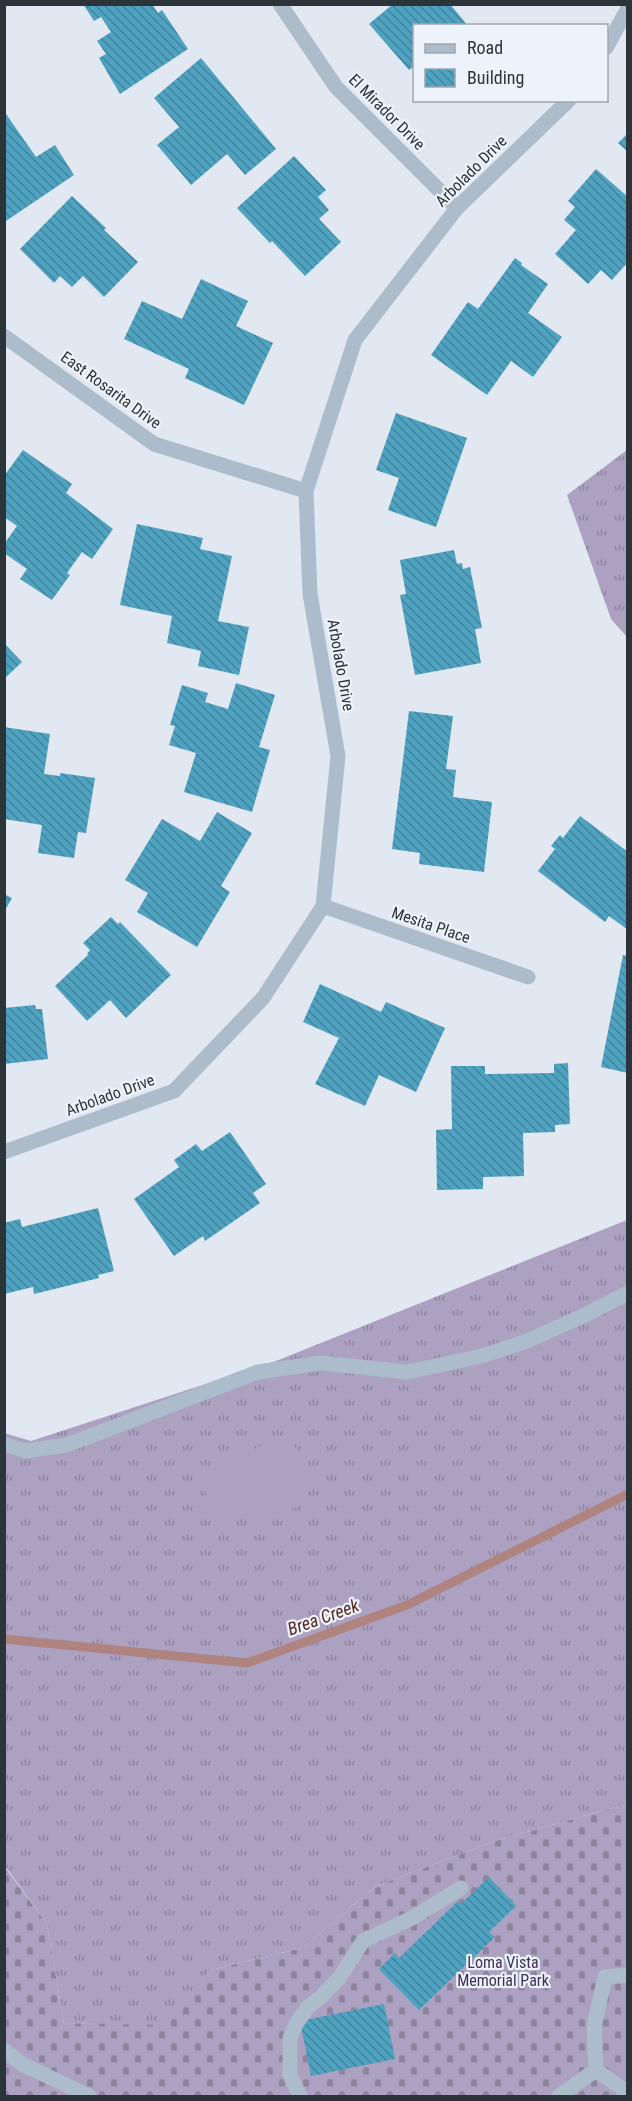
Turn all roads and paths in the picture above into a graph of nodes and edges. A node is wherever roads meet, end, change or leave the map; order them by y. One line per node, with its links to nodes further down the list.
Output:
1 (280, 4): 5 (street, El Mirador Drive)
2 (627, 8): 3 (street)
3 (608, 44)
4 (567, 102): 5 (street, Arbolado Drive)
5 (457, 208): 7 (street, Arbolado Drive)
6 (4, 336): 7 (street, East Rosarita Drive)
7 (306, 491): 8 (street, Arbolado Drive)
8 (323, 906): 9 (street, Mesita Place); 10 (street, Arbolado Drive)
9 (528, 977)
10 (4, 1152)
11 (627, 1293): 12 (street)
12 (4, 1444)
13 (461, 1888): 19 (street)
14 (627, 1976): 16 (street)
15 (4, 2050): 18 (street)
16 (596, 2070): 17 (street); 20 (street)
17 (627, 2093)
18 (89, 2097)
19 (300, 2097)
20 (559, 2097)

